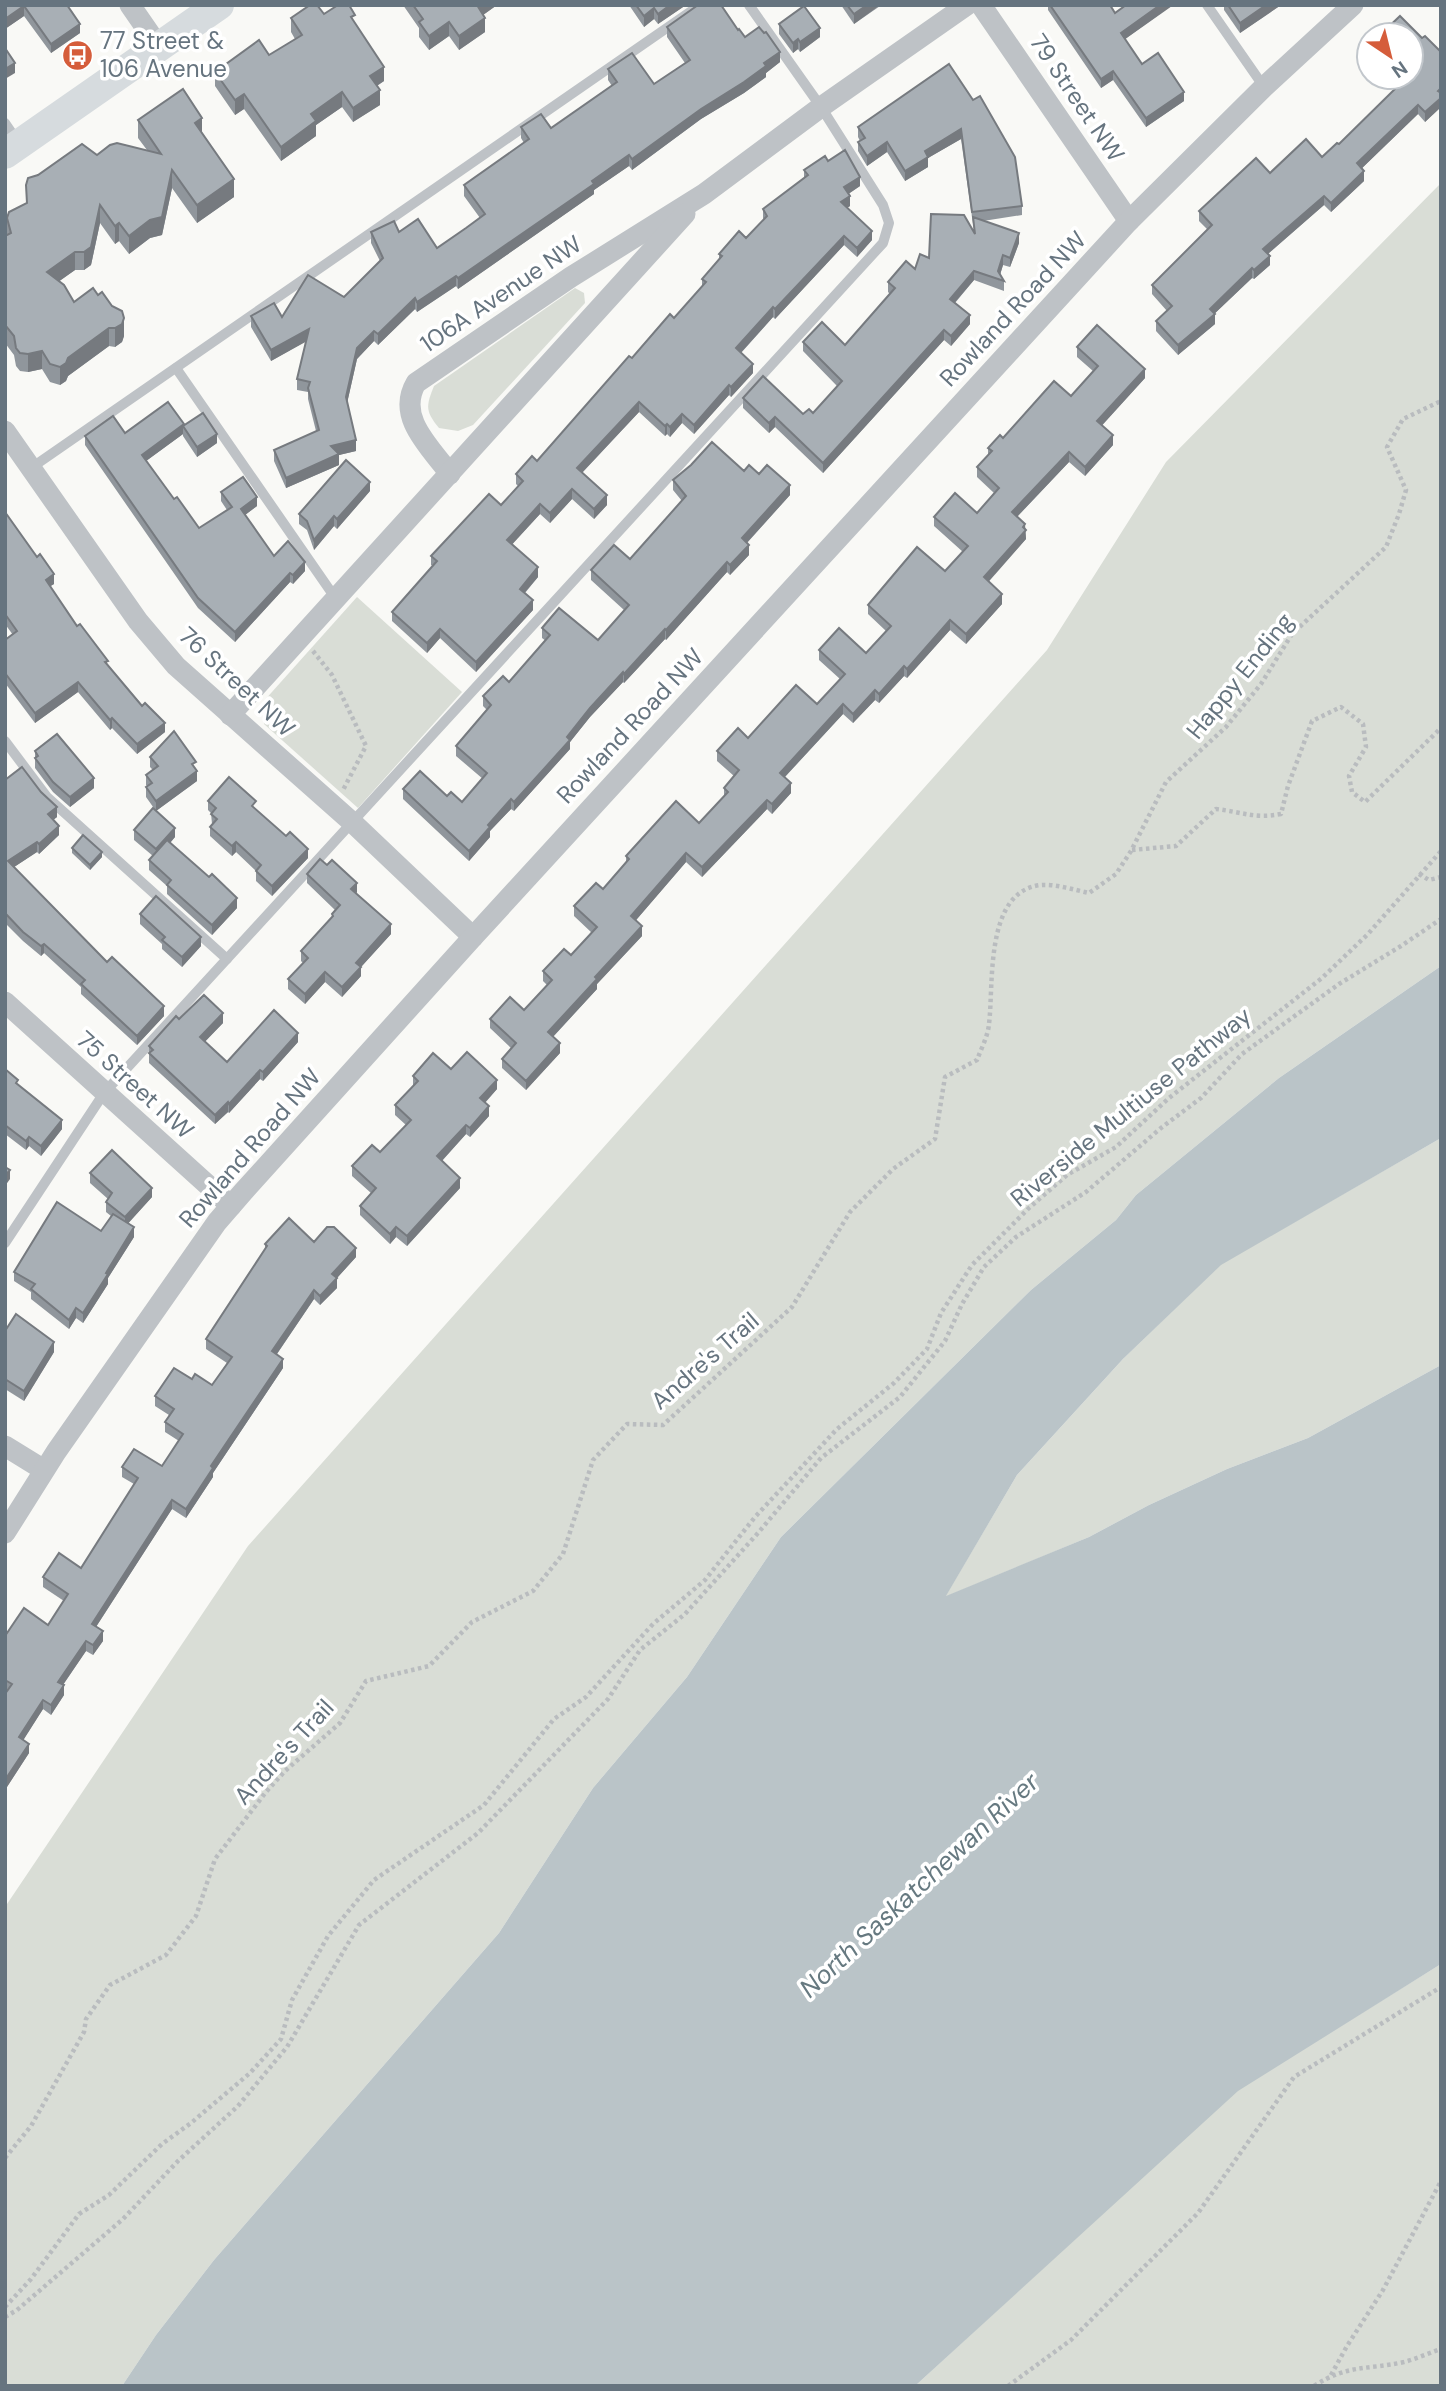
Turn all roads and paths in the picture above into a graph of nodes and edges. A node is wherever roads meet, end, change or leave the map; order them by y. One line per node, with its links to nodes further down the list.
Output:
1 (130, 5): 9 (street)
2 (219, 5): 9 (main road)
3 (701, 5): 15 (lane)
4 (749, 5): 11 (lane)
5 (967, 5): 11 (street, 106A Avenue NW)
6 (981, 5): 14 (street, 79 Street NW)
7 (1207, 5): 10 (lane)
8 (1353, 5): 10 (street, Rowland Road NW)
9 (159, 47): 12 (main road)
10 (1264, 87): 14 (street, Rowland Road NW)
11 (821, 107): 13 (street, 106A Avenue NW); 26 (lane)
12 (10, 140)
13 (704, 194): 19 (street, 106A Avenue NW); 19 (street, 106A Avenue NW)
14 (1129, 221): 32 (street, Rowland Road NW)
15 (177, 368): 18 (lane); 20 (lane)
16 (1441, 401): 27 (path, Happy Ending)
17 (5, 430): 18 (street, 76 Street NW)
18 (32, 468): 22 (street, 76 Street NW)
19 (450, 474): 20 (street, 106A Avenue NW)
20 (337, 599): 22 (street, 106A Avenue NW)
21 (312, 651): 25 (path)
22 (230, 715): 26 (street, 76 Street NW)
23 (1441, 728): 27 (path)
24 (5, 741): 33 (lane)
25 (342, 791)
26 (353, 823): 32 (street, 76 Street NW); 33 (lane)
27 (1131, 850): 42 (path, Andre's Trail)
28 (1441, 851): 29 (path, Riverside Multiuse Pathway)
29 (1419, 874): 30 (path); 44 (path, Riverside Multiuse Pathway)
30 (1441, 877)
31 (1441, 919): 45 (path)
32 (472, 936): 36 (street, Rowland Road NW)
33 (227, 959): 35 (lane)
34 (5, 1002): 35 (street, 75 Street NW)
35 (104, 1093): 36 (street, 75 Street NW); 37 (lane)
36 (231, 1206): 39 (street, Rowland Road NW)
37 (7, 1235)
38 (5, 1446): 39 (street)
39 (44, 1470): 40 (street, Rowland Road NW)
40 (5, 1533)
41 (1441, 1987): 48 (path)
42 (5, 2158)
43 (1441, 2181): 47 (path)
44 (5, 2307)
45 (5, 2317)
46 (1441, 2349): 47 (path)
47 (1331, 2375): 49 (path)
48 (1008, 2386)
49 (1314, 2386)

